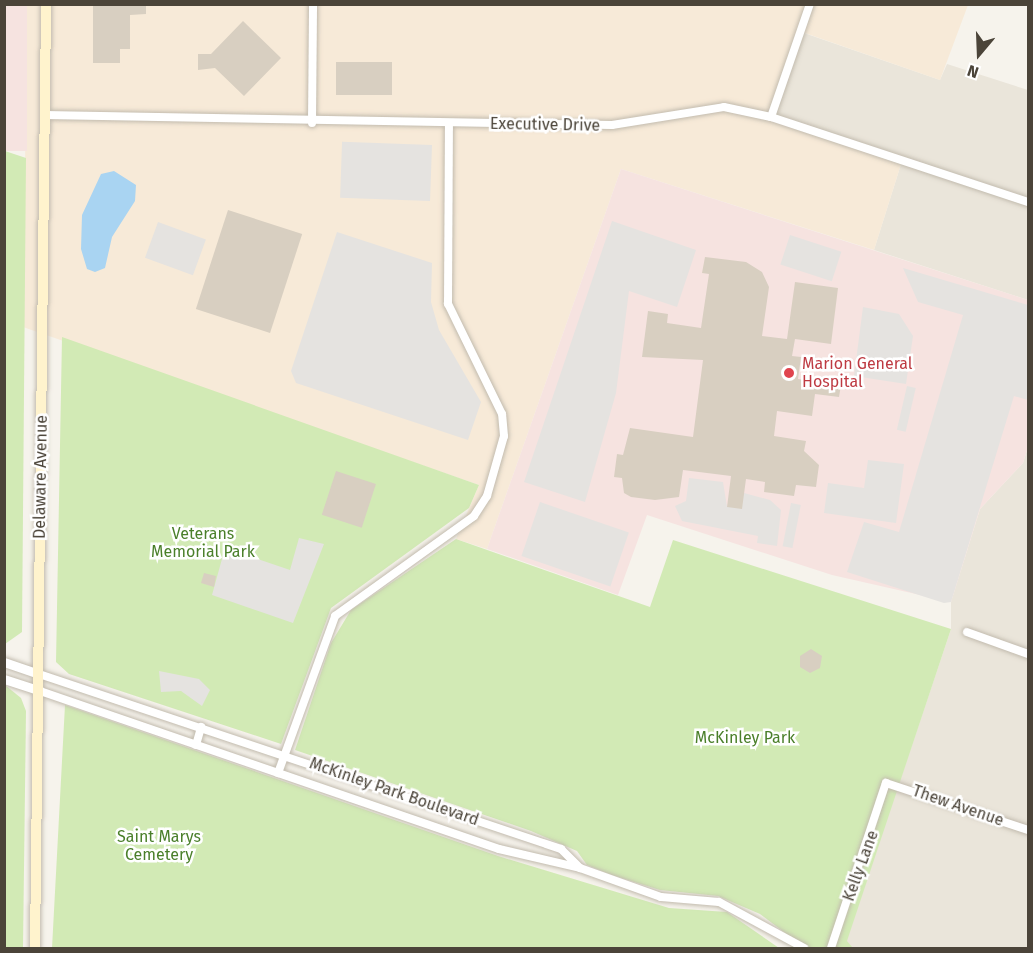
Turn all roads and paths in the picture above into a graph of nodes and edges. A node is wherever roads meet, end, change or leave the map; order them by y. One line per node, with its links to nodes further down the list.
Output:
1 (46, 4): 4 (main road, Delaware Avenue)
2 (313, 4): 6 (street)
3 (810, 4): 5 (street)
4 (45, 115): 6 (street, Executive Drive); 12 (main road, Delaware Avenue)
5 (771, 117): 7 (street, Executive Drive); 8 (street, Executive Drive)
6 (312, 123): 7 (street, Executive Drive)
7 (449, 123): 17 (street)
8 (1029, 202)
9 (967, 632): 10 (street)
10 (1029, 654)
11 (4, 662): 12 (street)
12 (39, 674): 14 (main road, Delaware Avenue); 15 (street, McKinley Park Boulevard)
13 (4, 679): 14 (street)
14 (40, 691): 16 (street, McKinley Park Boulevard); 23 (main road, Delaware Avenue)
15 (201, 727): 16 (street); 17 (street, McKinley Park Boulevard)
16 (196, 745): 18 (street, McKinley Park Boulevard)
17 (285, 754): 18 (street); 21 (street, McKinley Park Boulevard)
18 (278, 773): 21 (street, McKinley Park Boulevard)
19 (886, 783): 20 (street, Thew Avenue); 25 (street, Kelly Lane)
20 (1029, 830)
21 (580, 868): 22 (street, McKinley Park Boulevard)
22 (788, 947): 24 (street, McKinley Park Boulevard)
23 (35, 948)
24 (804, 948)
25 (831, 948)

